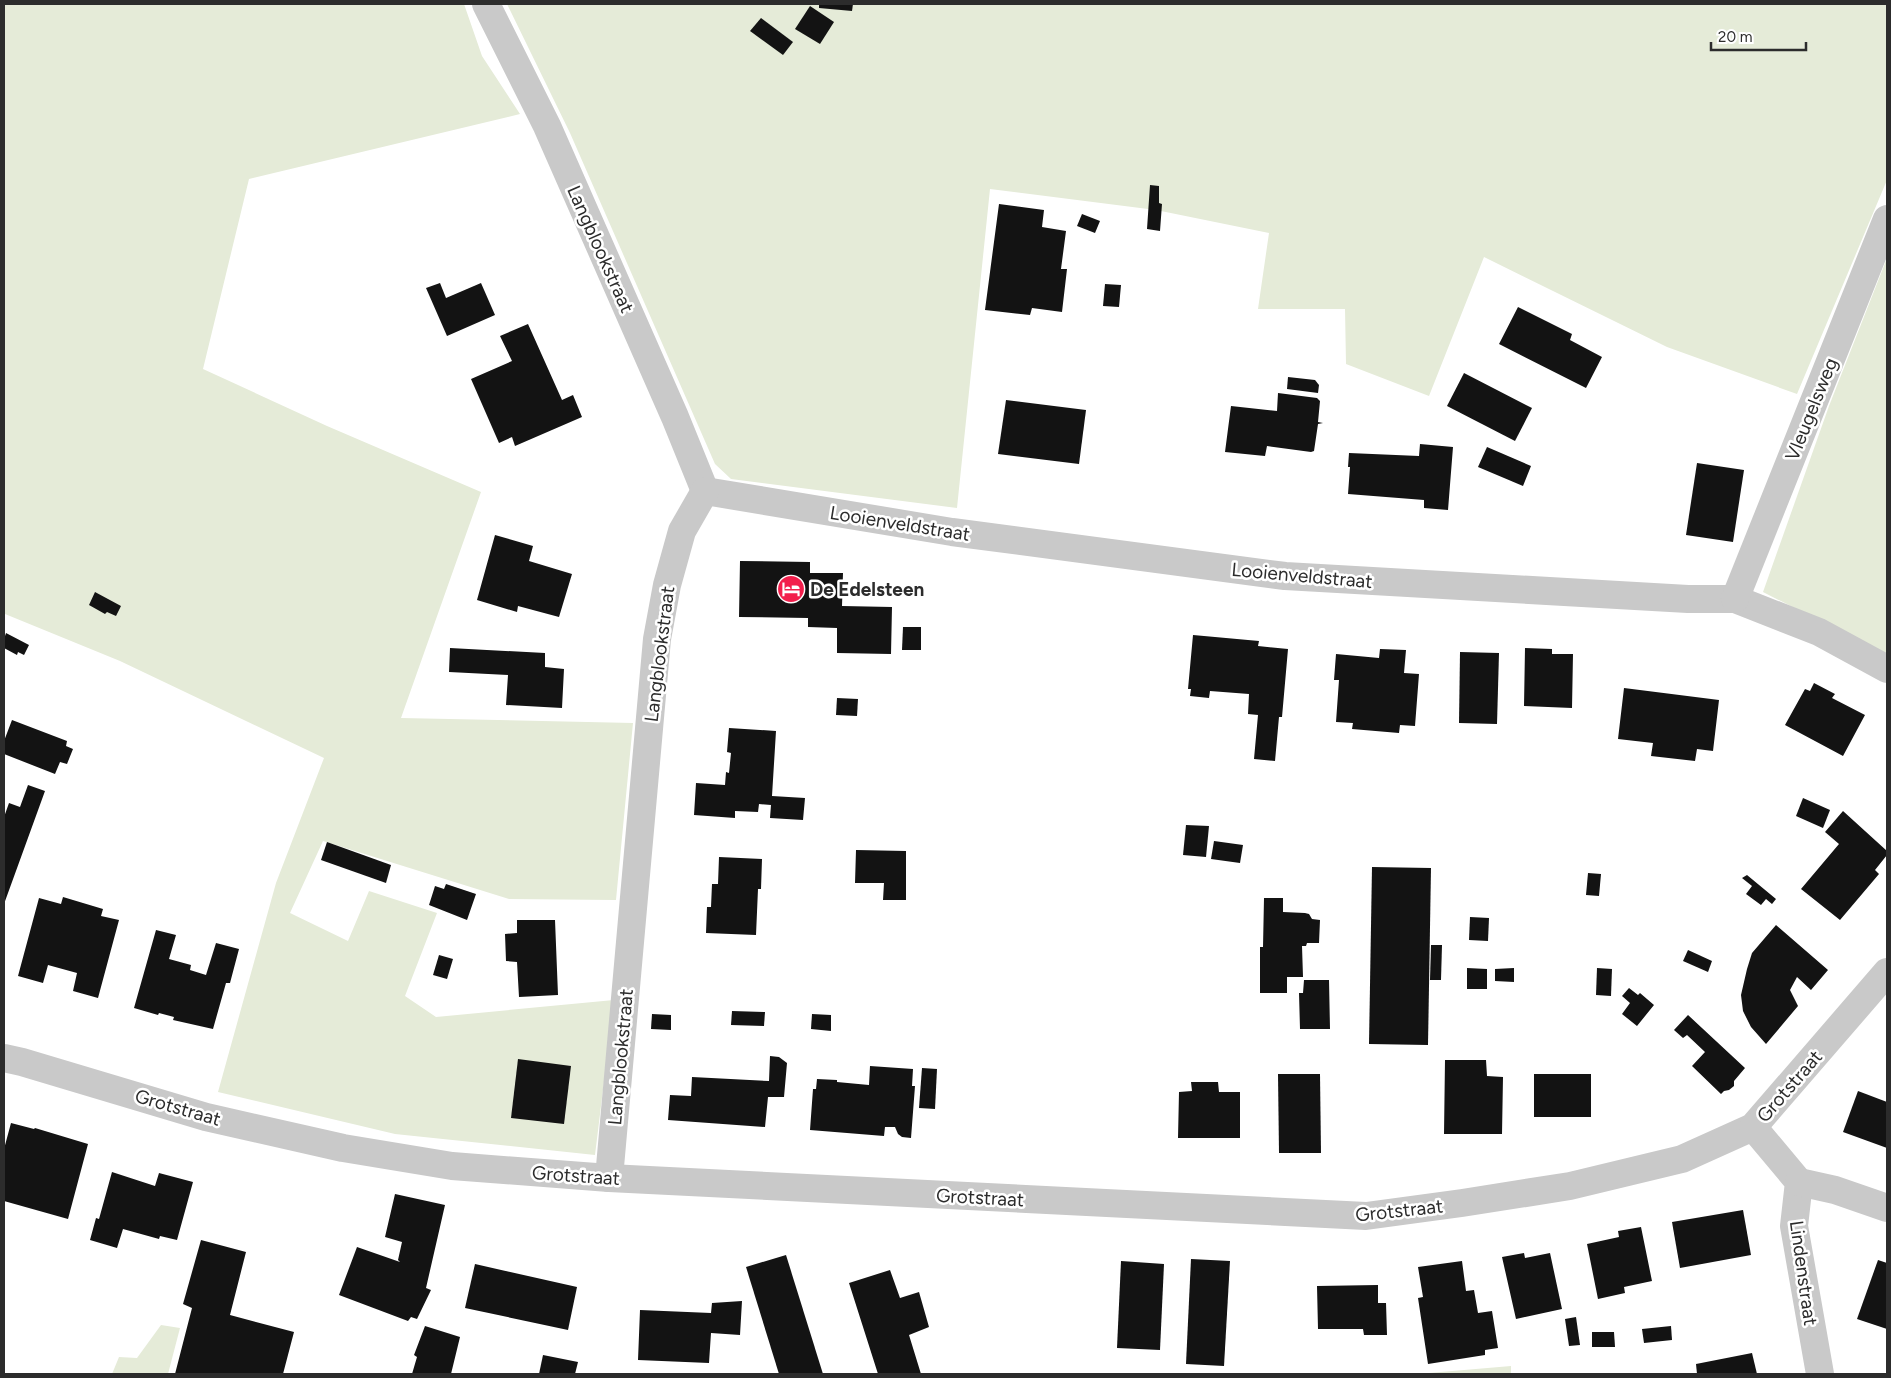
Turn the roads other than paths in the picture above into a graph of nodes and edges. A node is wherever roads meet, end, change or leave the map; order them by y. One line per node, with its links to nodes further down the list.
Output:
1 (486, 4): 3 (street, Langblookstraat)
2 (1887, 219): 4 (street, Vleugelsweg)
3 (705, 491): 4 (street, Looienveldstraat); 9 (street, Langblookstraat)
4 (1735, 599): 5 (street, Looienveldstraat)
5 (1887, 669)
6 (1887, 972): 8 (street, Grotstraat)
7 (4, 1058): 9 (street, Grotstraat)
8 (1753, 1127): 9 (street, Grotstraat); 10 (street)
9 (609, 1178)
10 (1799, 1182): 11 (street); 12 (street, Lindenstraat)
11 (1887, 1208)
12 (1820, 1374)

